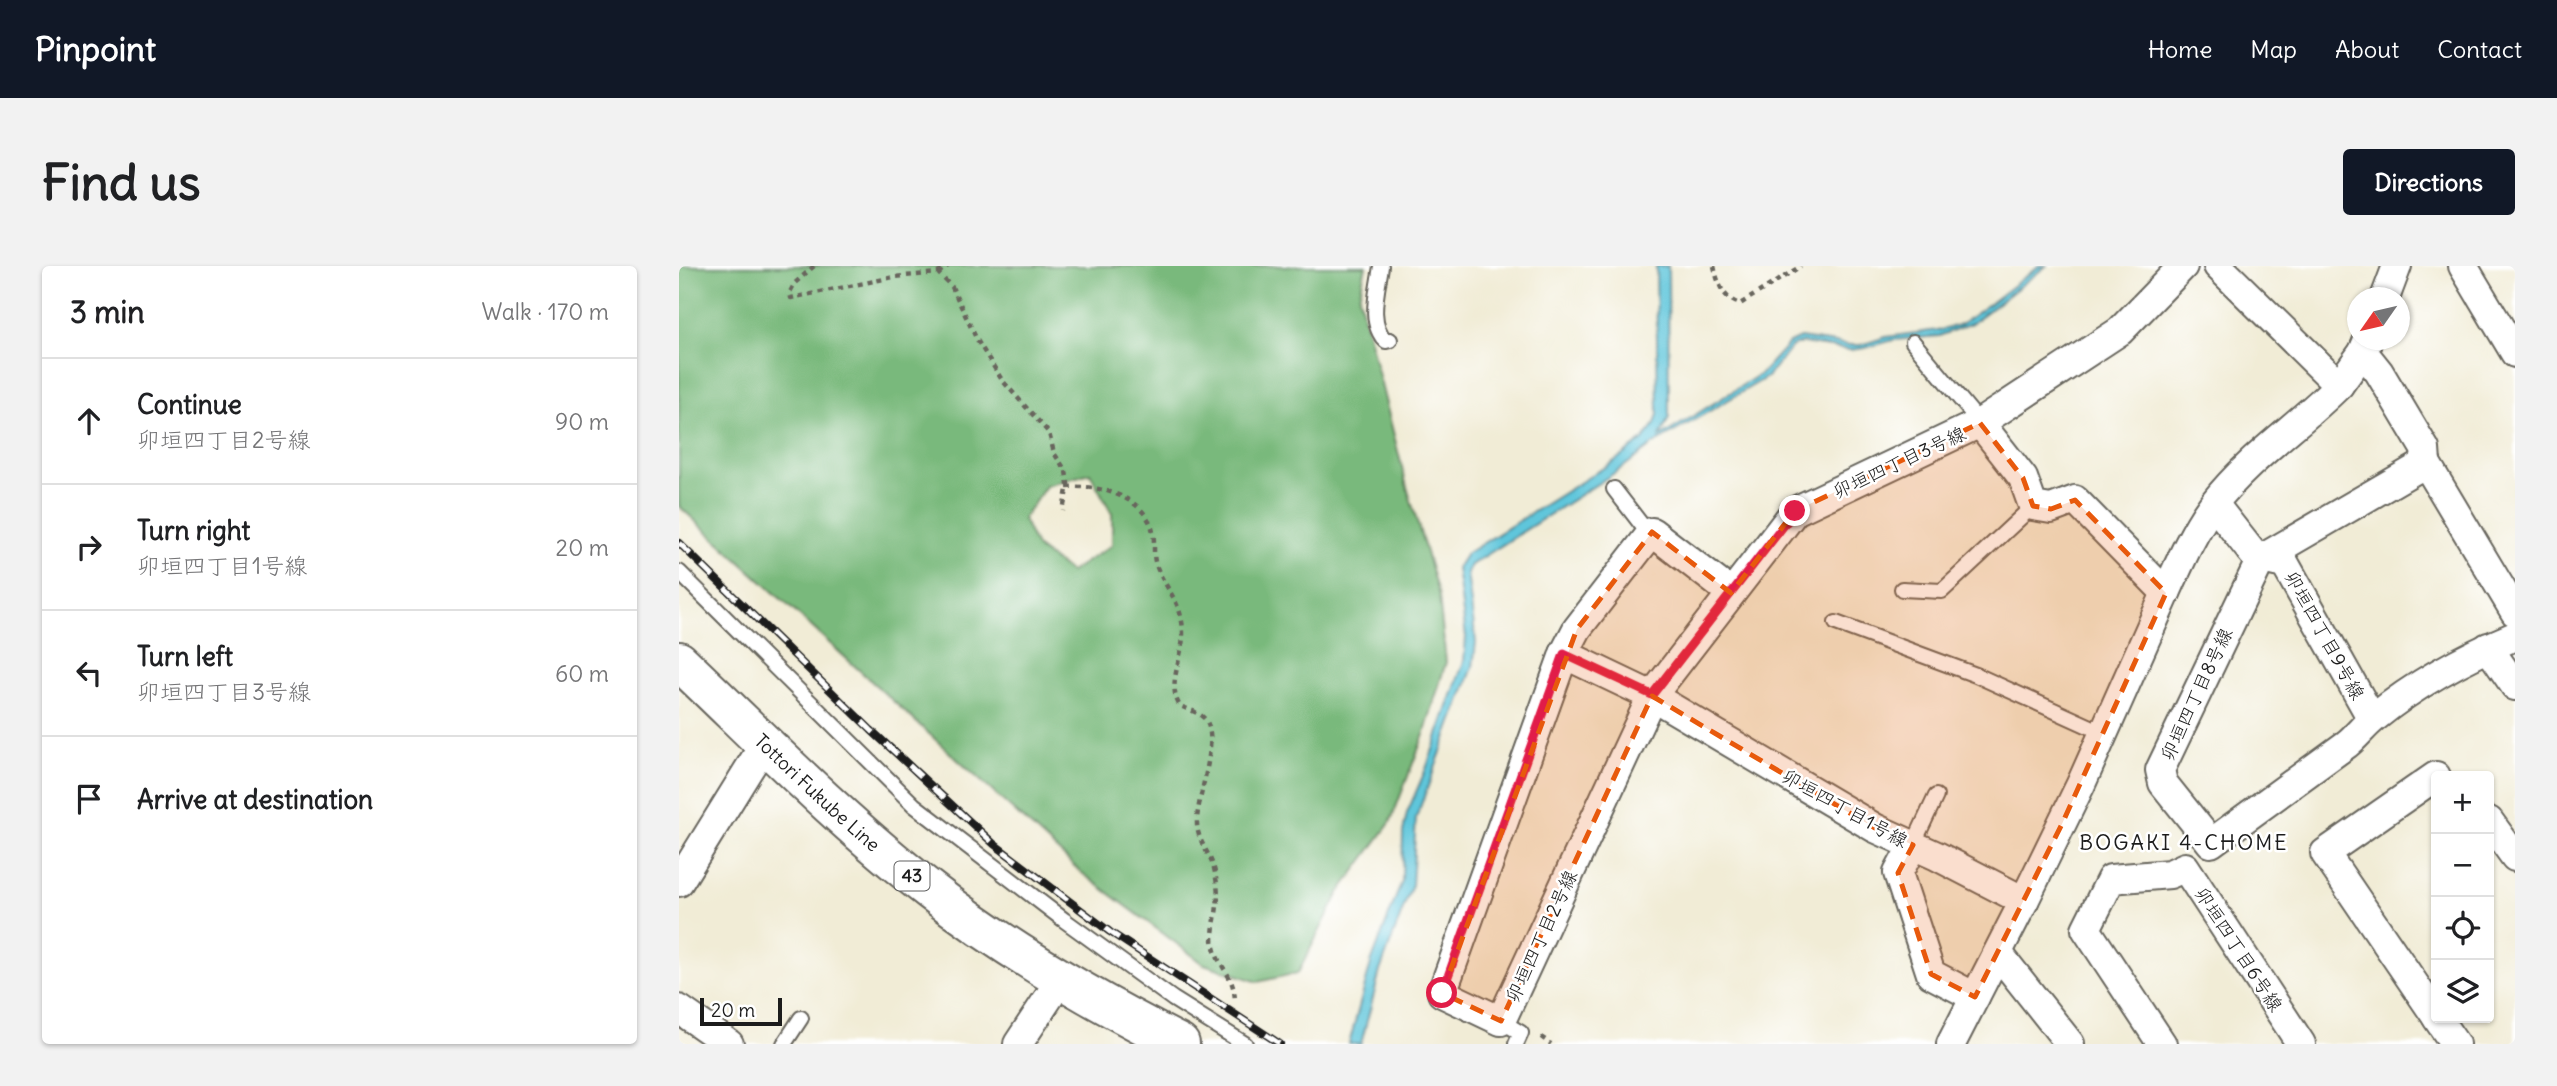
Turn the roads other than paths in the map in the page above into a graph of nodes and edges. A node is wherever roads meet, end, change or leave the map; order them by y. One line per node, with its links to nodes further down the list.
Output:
1 (1381, 266): 7 (lane)
2 (2183, 266): 13 (street, 卯垣四丁目3号線)
3 (2218, 266): 12 (street)
4 (2397, 266): 6 (street)
5 (2463, 266): 11 (street)
6 (2389, 287)
7 (1390, 340)
8 (1913, 342): 13 (lane)
9 (2363, 350): 12 (street)
10 (2368, 350): 14 (street)
11 (2515, 353)
12 (2339, 385): 16 (street)
13 (1980, 423): 17 (street); 22 (street, 卯垣四丁目3号線)
14 (2426, 463): 19 (street); 24 (street)
15 (1615, 489): 18 (lane)
16 (2214, 503): 19 (street, 卯垣四丁目9号線); 23 (street)
17 (2033, 506): 21 (lane); 23 (street)
18 (1652, 532): 22 (street); 28 (street, 卯垣四丁目2号線)
19 (2261, 559): 32 (street, 卯垣四丁目9号線); 38 (street, 卯垣四丁目8号線)
20 (679, 572): 56 (lane)
21 (1902, 589)
22 (1731, 593): 31 (street, 卯垣四丁目3号線)
23 (2166, 593): 33 (street)
24 (2515, 612)
25 (1836, 623): 33 (lane)
26 (2515, 636): 27 (street)
27 (2489, 647): 30 (street); 32 (street)
28 (1564, 654): 31 (street, 卯垣四丁目1号線); 51 (street, 卯垣四丁目2号線)
29 (679, 661): 34 (main road, Tottori Fukube Line / 43)
30 (2515, 686)
31 (1652, 695): 39 (street, 卯垣四丁目1号線); 51 (street, 卯垣四丁目2号線)
32 (2372, 719): 38 (street)
33 (2103, 733): 43 (street)
34 (765, 743): 42 (street); 45 (main road, Tottori Fukube Line / 43)
35 (2431, 780): 47 (street)
36 (1936, 796): 39 (lane)
37 (2494, 828): 40 (street)
38 (2211, 843): 41 (street)
39 (1913, 845): 43 (street, 卯垣四丁目1号線); 46 (street)
40 (2515, 857)
41 (2185, 867): 59 (street, 卯垣四丁目6号線); 60 (street, 卯垣四丁目6号線)
42 (679, 882)
43 (2024, 901): 44 (street)
44 (1998, 953): 46 (street); 58 (street)
45 (1061, 979): 54 (street); 55 (main road, Tottori Fukube Line / 43)
46 (1976, 997): 57 (street)
47 (2431, 1008)
48 (679, 1009): 52 (street)
49 (801, 1018): 53 (lane)
50 (2441, 1023): 61 (street)
51 (1509, 1032)
52 (729, 1044)
53 (784, 1044)
54 (1018, 1044)
55 (1180, 1044)
56 (1245, 1044)
57 (1951, 1044)
58 (2070, 1044)
59 (2162, 1044)
60 (2301, 1044)
61 (2455, 1044)

